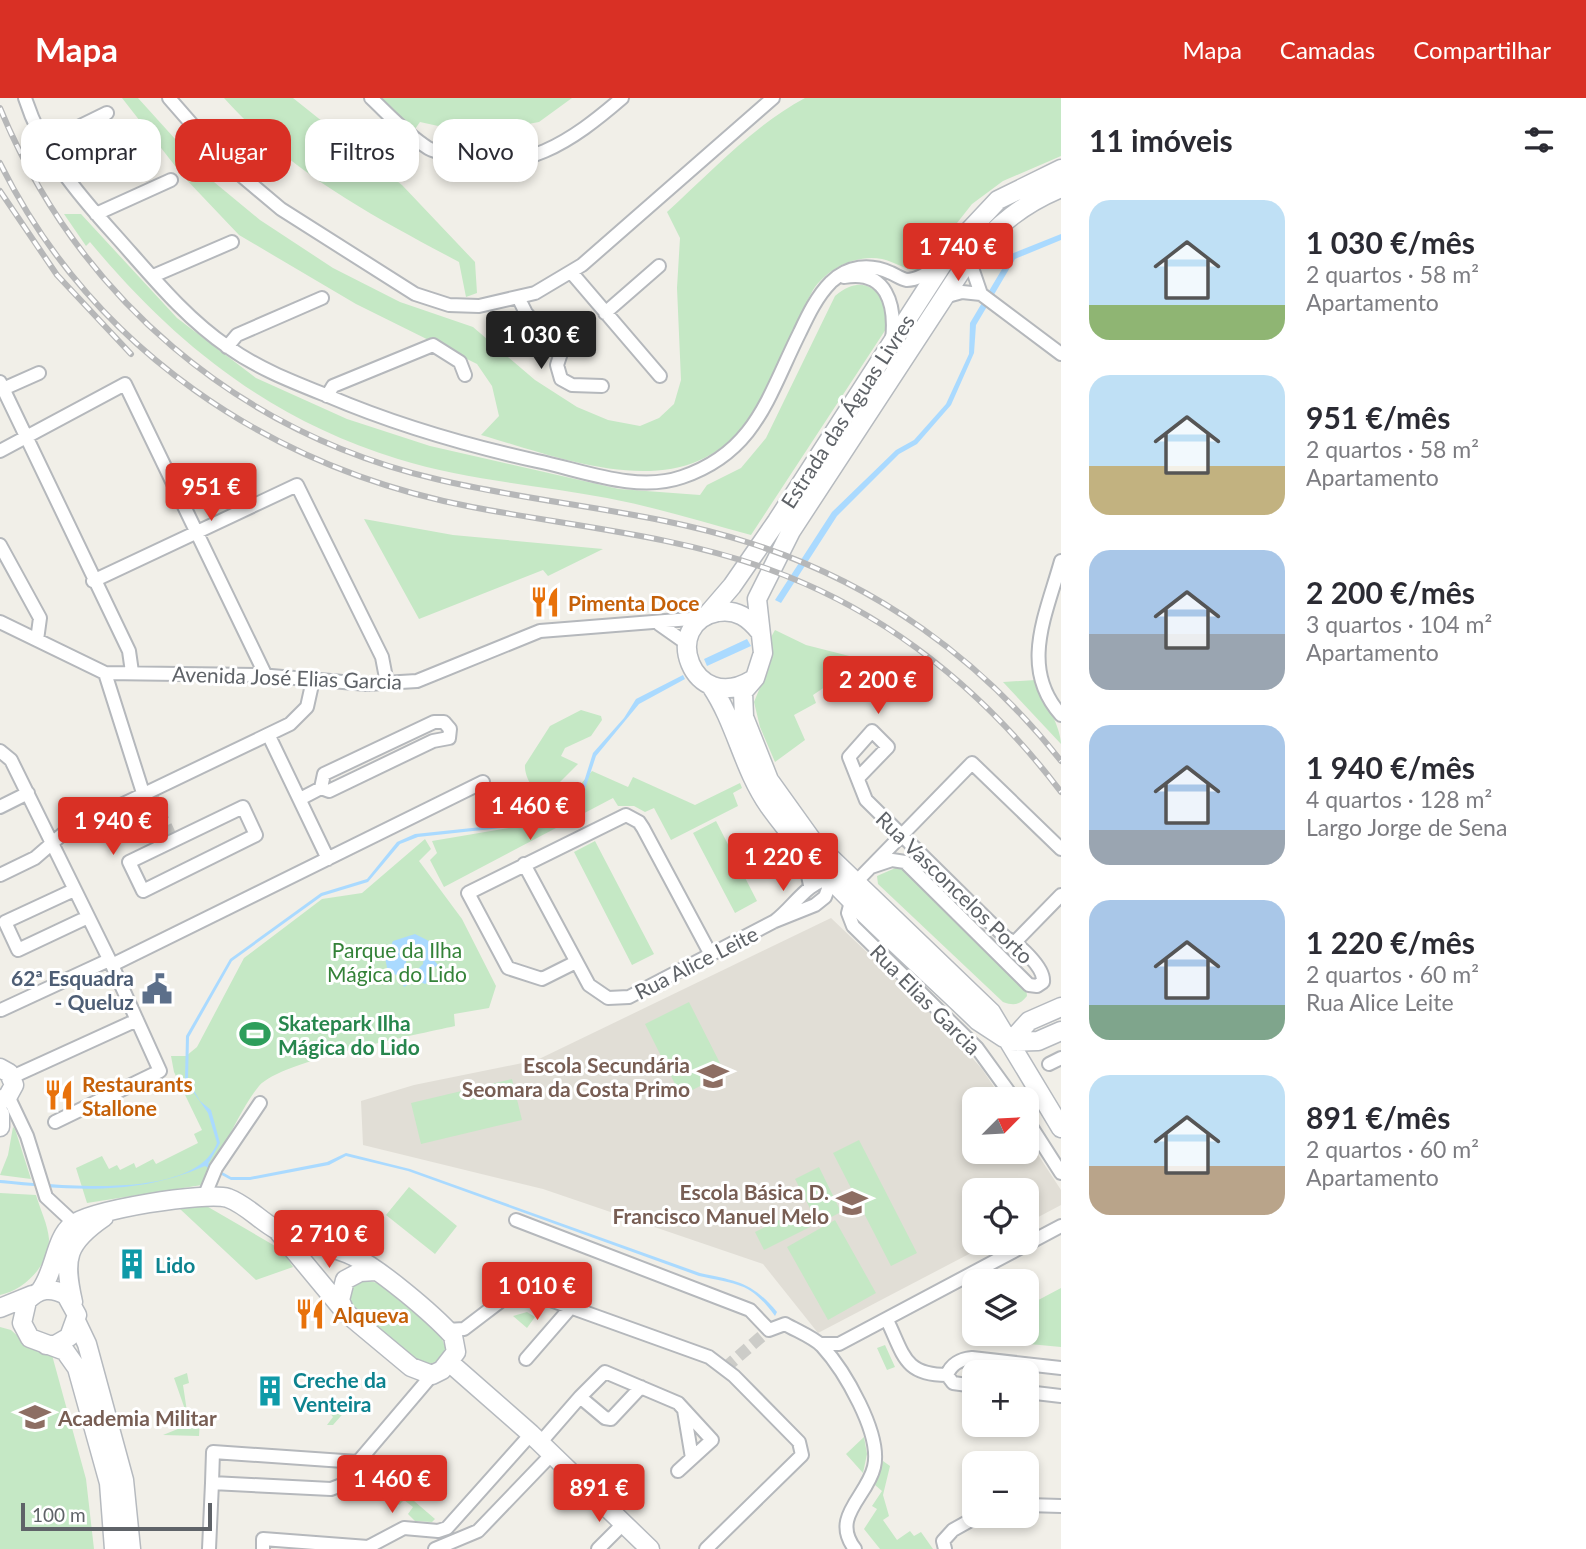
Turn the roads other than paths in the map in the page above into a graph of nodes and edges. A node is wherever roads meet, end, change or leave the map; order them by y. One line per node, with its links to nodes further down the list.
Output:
1 (25, 98): 7 (street)
2 (169, 98): 24 (street)
3 (371, 98): 4 (street)
4 (622, 98)
5 (774, 98): 18 (street)
6 (107, 113): 8 (street)
7 (34, 119)
8 (95, 119)
9 (1061, 169): 16 (street, Estrada das Águas Livres)
10 (170, 180): 13 (street)
11 (72, 182): 13 (street)
12 (1061, 188): 15 (street, Estrada das Águas Livres)
13 (96, 214): 19 (street)
14 (232, 242): 19 (street)
15 (969, 260): 21 (street); 22 (street, Estrada das Águas Livres)
16 (943, 262): 20 (street); 26 (street, Estrada das Águas Livres)
17 (659, 266): 25 (street)
18 (571, 272): 24 (street); 25 (street)
19 (153, 276): 27 (street)
20 (836, 278): 26 (street); 34 (street)
21 (981, 293): 22 (street); 28 (street)
22 (944, 297): 44 (street, Estrada das Águas Livres)
23 (322, 298): 27 (street)
24 (519, 299): 33 (street)
25 (605, 313): 31 (street)
26 (892, 341): 41 (street, Estrada das Águas Livres)
27 (227, 347): 34 (street)
28 (1061, 354)
29 (39, 373): 32 (street)
30 (465, 375): 34 (street)
31 (660, 376)
32 (2, 385): 35 (street)
33 (602, 386)
34 (327, 396)
35 (26, 437): 36 (street); 37 (street); 40 (street)
36 (0, 451)
37 (197, 532): 40 (street); 49 (street); 52 (street)
38 (0, 545): 45 (street)
39 (1061, 561): 54 (street)
40 (93, 581): 48 (street)
41 (705, 617): 43 (street, Avenida José Elias Garcia); 44 (street); 46 (street)
42 (0, 622): 45 (street, Avenida José Elias Garcia)
43 (659, 624): 46 (street); 52 (street, Avenida José Elias Garcia)
44 (761, 634): 50 (street)
45 (37, 640): 47 (street, Avenida José Elias Garcia)
46 (686, 643): 53 (street)
47 (104, 673): 48 (street, Avenida José Elias Garcia); 61 (street)
48 (132, 673): 49 (street, Avenida José Elias Garcia)
49 (266, 676): 51 (street, Avenida José Elias Garcia)
50 (755, 678): 53 (street); 76 (street, Rua Elias Garcia)
51 (313, 680): 52 (street, Avenida José Elias Garcia); 55 (street)
52 (387, 683)
53 (710, 686): 67 (street)
54 (1061, 715)
55 (269, 736): 61 (street); 62 (street)
56 (1, 751): 60 (street)
57 (858, 778): 65 (street, Rua Vasconcelos Porto)
58 (483, 782): 69 (street)
59 (321, 788): 59 (street); 62 (street)
60 (28, 793): 63 (street); 66 (street)
61 (144, 796): 66 (street)
62 (300, 799): 69 (street)
63 (0, 807)
64 (257, 835): 64 (street)
65 (901, 836): 68 (street); 71 (street); 81 (street, Rua Vasconcelos Porto)
66 (52, 843): 72 (street); 75 (street)
67 (801, 848): 73 (street); 74 (street)
68 (1061, 849)
69 (328, 859): 83 (street)
70 (524, 864): 82 (street); 84 (street, Rua Alice Leite); 84 (street)
71 (871, 867): 76 (street); 81 (street, Rua Vasconcelos Porto)
72 (0, 875)
73 (832, 878): 74 (street); 76 (street); 78 (street)
74 (810, 885): 80 (street, Rua Alice Leite)
75 (74, 890): 79 (street); 79 (street)
76 (854, 890): 78 (street, Rua Alice Leite); 89 (street, Rua Elias Garcia); 93 (street, Rua Elias Garcia)
77 (1061, 895): 81 (street)
78 (815, 905): 80 (street, Rua Alice Leite)
79 (88, 917): 83 (street)
80 (775, 921): 82 (street, Rua Alice Leite)
81 (1016, 941)
82 (711, 955): 84 (street, Rua Alice Leite)
83 (110, 962): 86 (street); 87 (street)
84 (576, 962)
85 (1061, 1007): 89 (street)
86 (1, 1010)
87 (136, 1020): 92 (street); 97 (street)
88 (1061, 1031): 89 (street)
89 (1010, 1042): 99 (street, Rua Elias Garcia)
90 (1061, 1058): 91 (street)
91 (1049, 1064)
92 (6, 1072): 94 (street)
93 (1005, 1087)
94 (4, 1099): 105 (street)
95 (260, 1103): 102 (street)
96 (0, 1114): 98 (street)
97 (55, 1122)
98 (0, 1127)
99 (1061, 1128)
100 (1040, 1140): 101 (street)
101 (1061, 1173)
102 (207, 1189): 103 (street); 107 (street)
103 (114, 1210): 105 (street); 110 (street)
104 (516, 1220): 119 (street)
105 (74, 1223): 109 (street)
106 (1061, 1226): 115 (street)
107 (277, 1230): 108 (street); 113 (street)
108 (375, 1271): 113 (street); 118 (street)
109 (36, 1293): 110 (street); 112 (street); 117 (street)
110 (73, 1302): 116 (street)
111 (572, 1307): 118 (street); 121 (street); 153 (street)
112 (0, 1308)
113 (345, 1312): 124 (street)
114 (0, 1318): 117 (street)
115 (887, 1320): 119 (street); 125 (street)
116 (77, 1323): 120 (street); 147 (street)
117 (24, 1330): 120 (street)
118 (447, 1330): 122 (street)
119 (820, 1344): 144 (street)
120 (46, 1345): 146 (street)
121 (526, 1359)
122 (449, 1362): 124 (street); 132 (street)
123 (1061, 1368): 125 (street)
124 (432, 1375): 134 (street)
125 (947, 1375): 126 (street)
126 (962, 1384)
127 (641, 1387): 130 (street); 130 (street); 131 (street)
128 (1039, 1393): 129 (street)
129 (1061, 1395)
130 (579, 1397): 132 (street)
131 (684, 1409): 133 (street); 133 (street)
132 (541, 1443): 139 (street); 140 (street); 142 (street)
133 (692, 1458): 135 (street)
134 (358, 1462): 136 (street); 136 (street)
135 (678, 1471)
136 (212, 1483): 148 (street)
137 (1039, 1505): 138 (street)
138 (1061, 1506)
139 (456, 1521): 142 (street); 143 (street)
140 (624, 1523): 145 (street); 152 (street)
141 (962, 1525): 154 (street)
142 (466, 1538): 151 (street)
143 (380, 1541): 149 (street); 150 (street)
144 (853, 1546)
145 (643, 1547)
146 (114, 1549)
147 (131, 1549)
148 (209, 1549)
149 (263, 1549)
150 (395, 1549)
151 (435, 1549)
152 (598, 1549)
153 (706, 1549)
154 (945, 1549)

